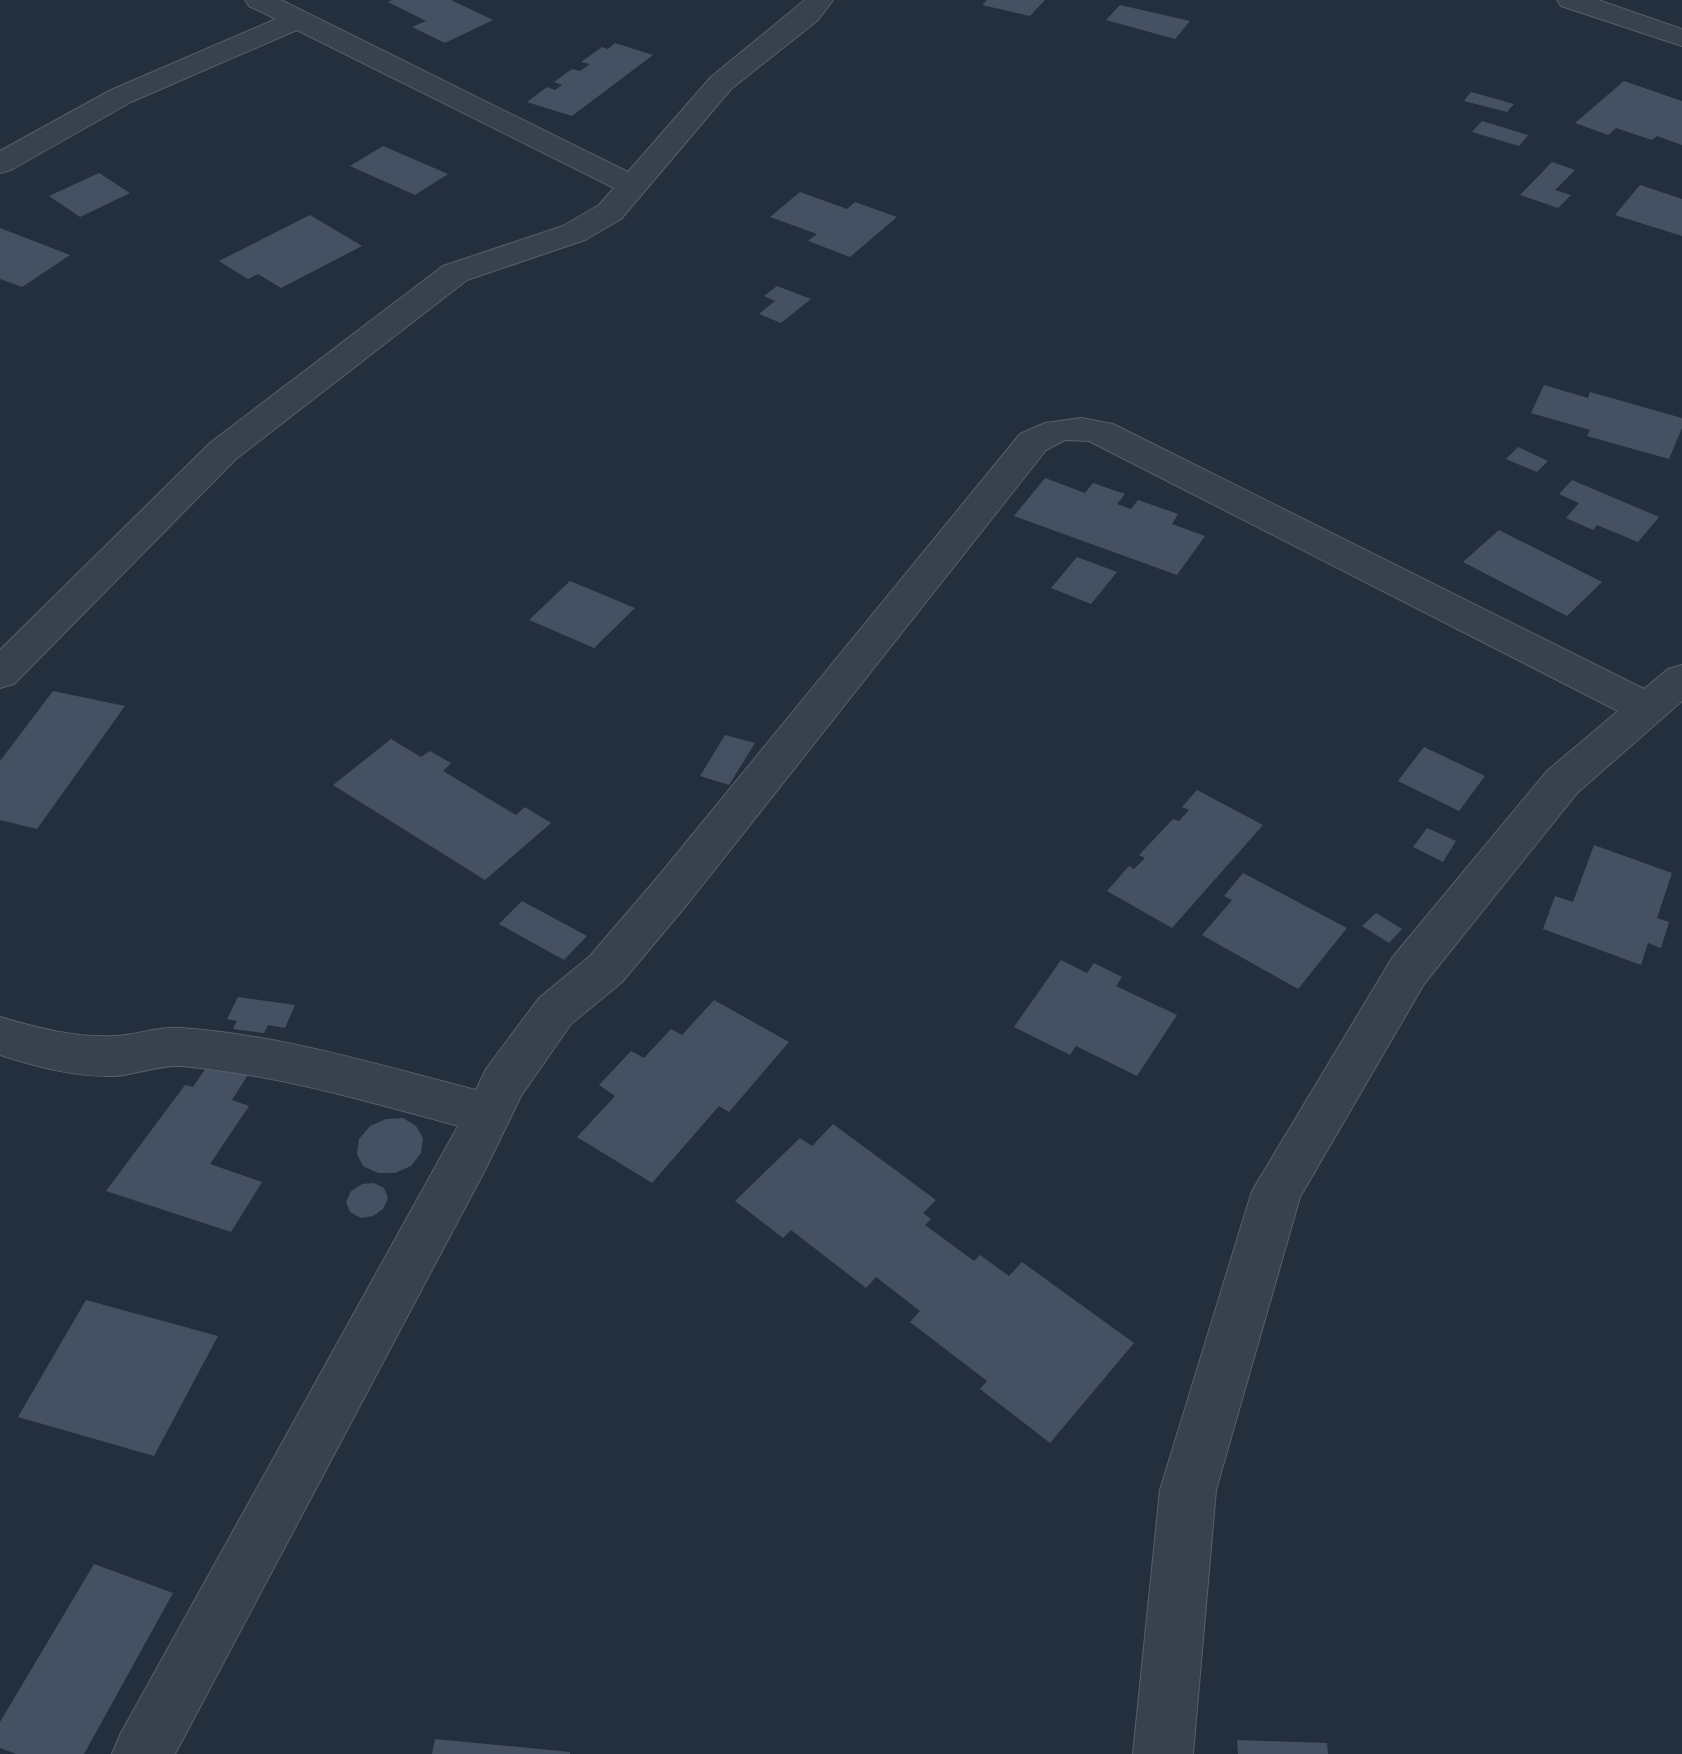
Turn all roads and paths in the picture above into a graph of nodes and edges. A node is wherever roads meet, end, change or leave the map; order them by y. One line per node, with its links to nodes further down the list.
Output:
1 (259, 0): 4 (street)
2 (819, 0): 7 (street)
3 (1571, 0): 5 (street)
4 (299, 19): 6 (street); 7 (street)
5 (1682, 38)
6 (0, 164)
7 (633, 186): 8 (street)
8 (0, 674)
9 (1666, 694): 11 (street); 13 (street)
10 (0, 1036): 11 (street)
11 (487, 1113): 12 (street)
12 (142, 1754)
13 (1163, 1754)

